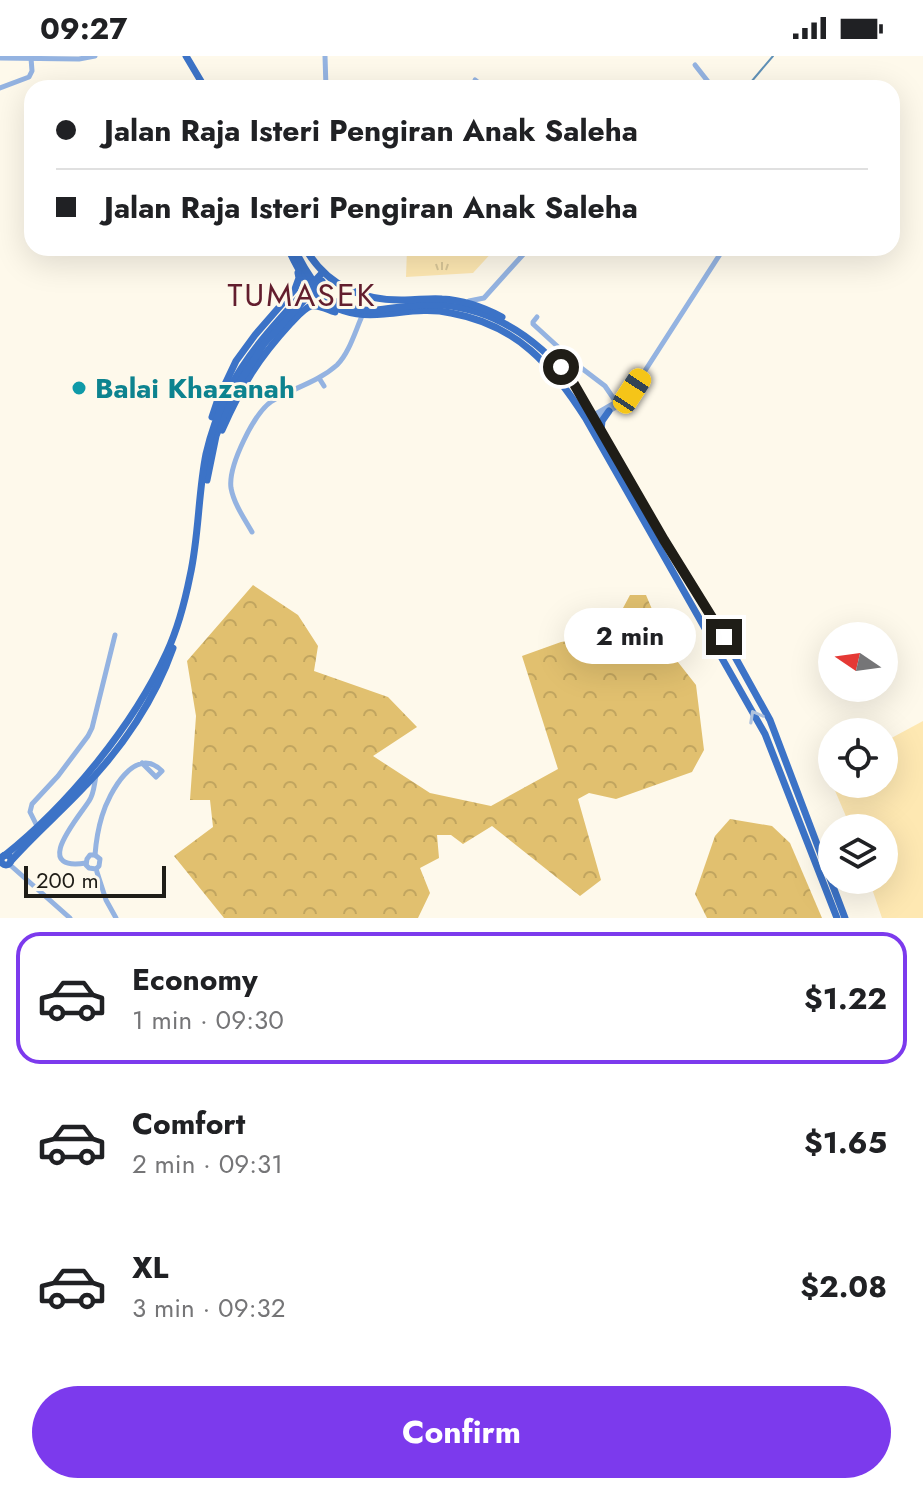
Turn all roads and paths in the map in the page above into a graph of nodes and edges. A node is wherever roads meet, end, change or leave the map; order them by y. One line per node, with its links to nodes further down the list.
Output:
1 (95, 56): 6 (street)
2 (186, 56): 8 (main road)
3 (325, 56): 9 (street)
4 (23, 57): 5 (street); 6 (street)
5 (0, 58)
6 (31, 58): 11 (street)
7 (695, 65): 10 (street)
8 (200, 80)
9 (326, 80)
10 (707, 80)
11 (0, 88)
12 (292, 256): 17 (main road)
13 (298, 256): 27 (main road)
14 (311, 256): 18 (main road)
15 (522, 256): 19 (street)
16 (719, 256): 30 (street)
17 (298, 270): 20 (main road); 23 (main road)
18 (324, 274): 21 (main road); 34 (main road, bridge)
19 (484, 298): 21 (street); 22 (street)
20 (287, 300): 24 (main road); 34 (main road)
21 (462, 301): 22 (main road)
22 (484, 308): 27 (main road)
23 (349, 314): 24 (main road); 25 (main road)
24 (299, 315): 34 (main road)
25 (362, 316): 28 (street); 32 (main road)
26 (537, 317): 30 (street)
27 (519, 331): 32 (main road)
28 (319, 378): 29 (street); 35 (street)
29 (324, 386)
30 (619, 402): 31 (street); 32 (street)
31 (609, 411): 32 (street); 33 (main road)
32 (592, 418): 33 (main road); 48 (main road, one-way to 32)
33 (601, 430): 49 (main road)
34 (209, 455): 38 (main road); 41 (main road)
35 (252, 532)
36 (115, 635): 41 (street)
37 (142, 763): 42 (street)
38 (101, 769): 39 (main road); 40 (street)
39 (80, 792): 40 (street); 43 (main road)
40 (93, 792): 44 (street)
41 (37, 826): 43 (main road)
42 (95, 855): 44 (street); 45 (street)
43 (4, 862): 46 (street)
44 (86, 863): 45 (street)
45 (96, 869): 47 (street)
46 (70, 918)
47 (116, 918)
48 (837, 918)
49 (845, 918)

